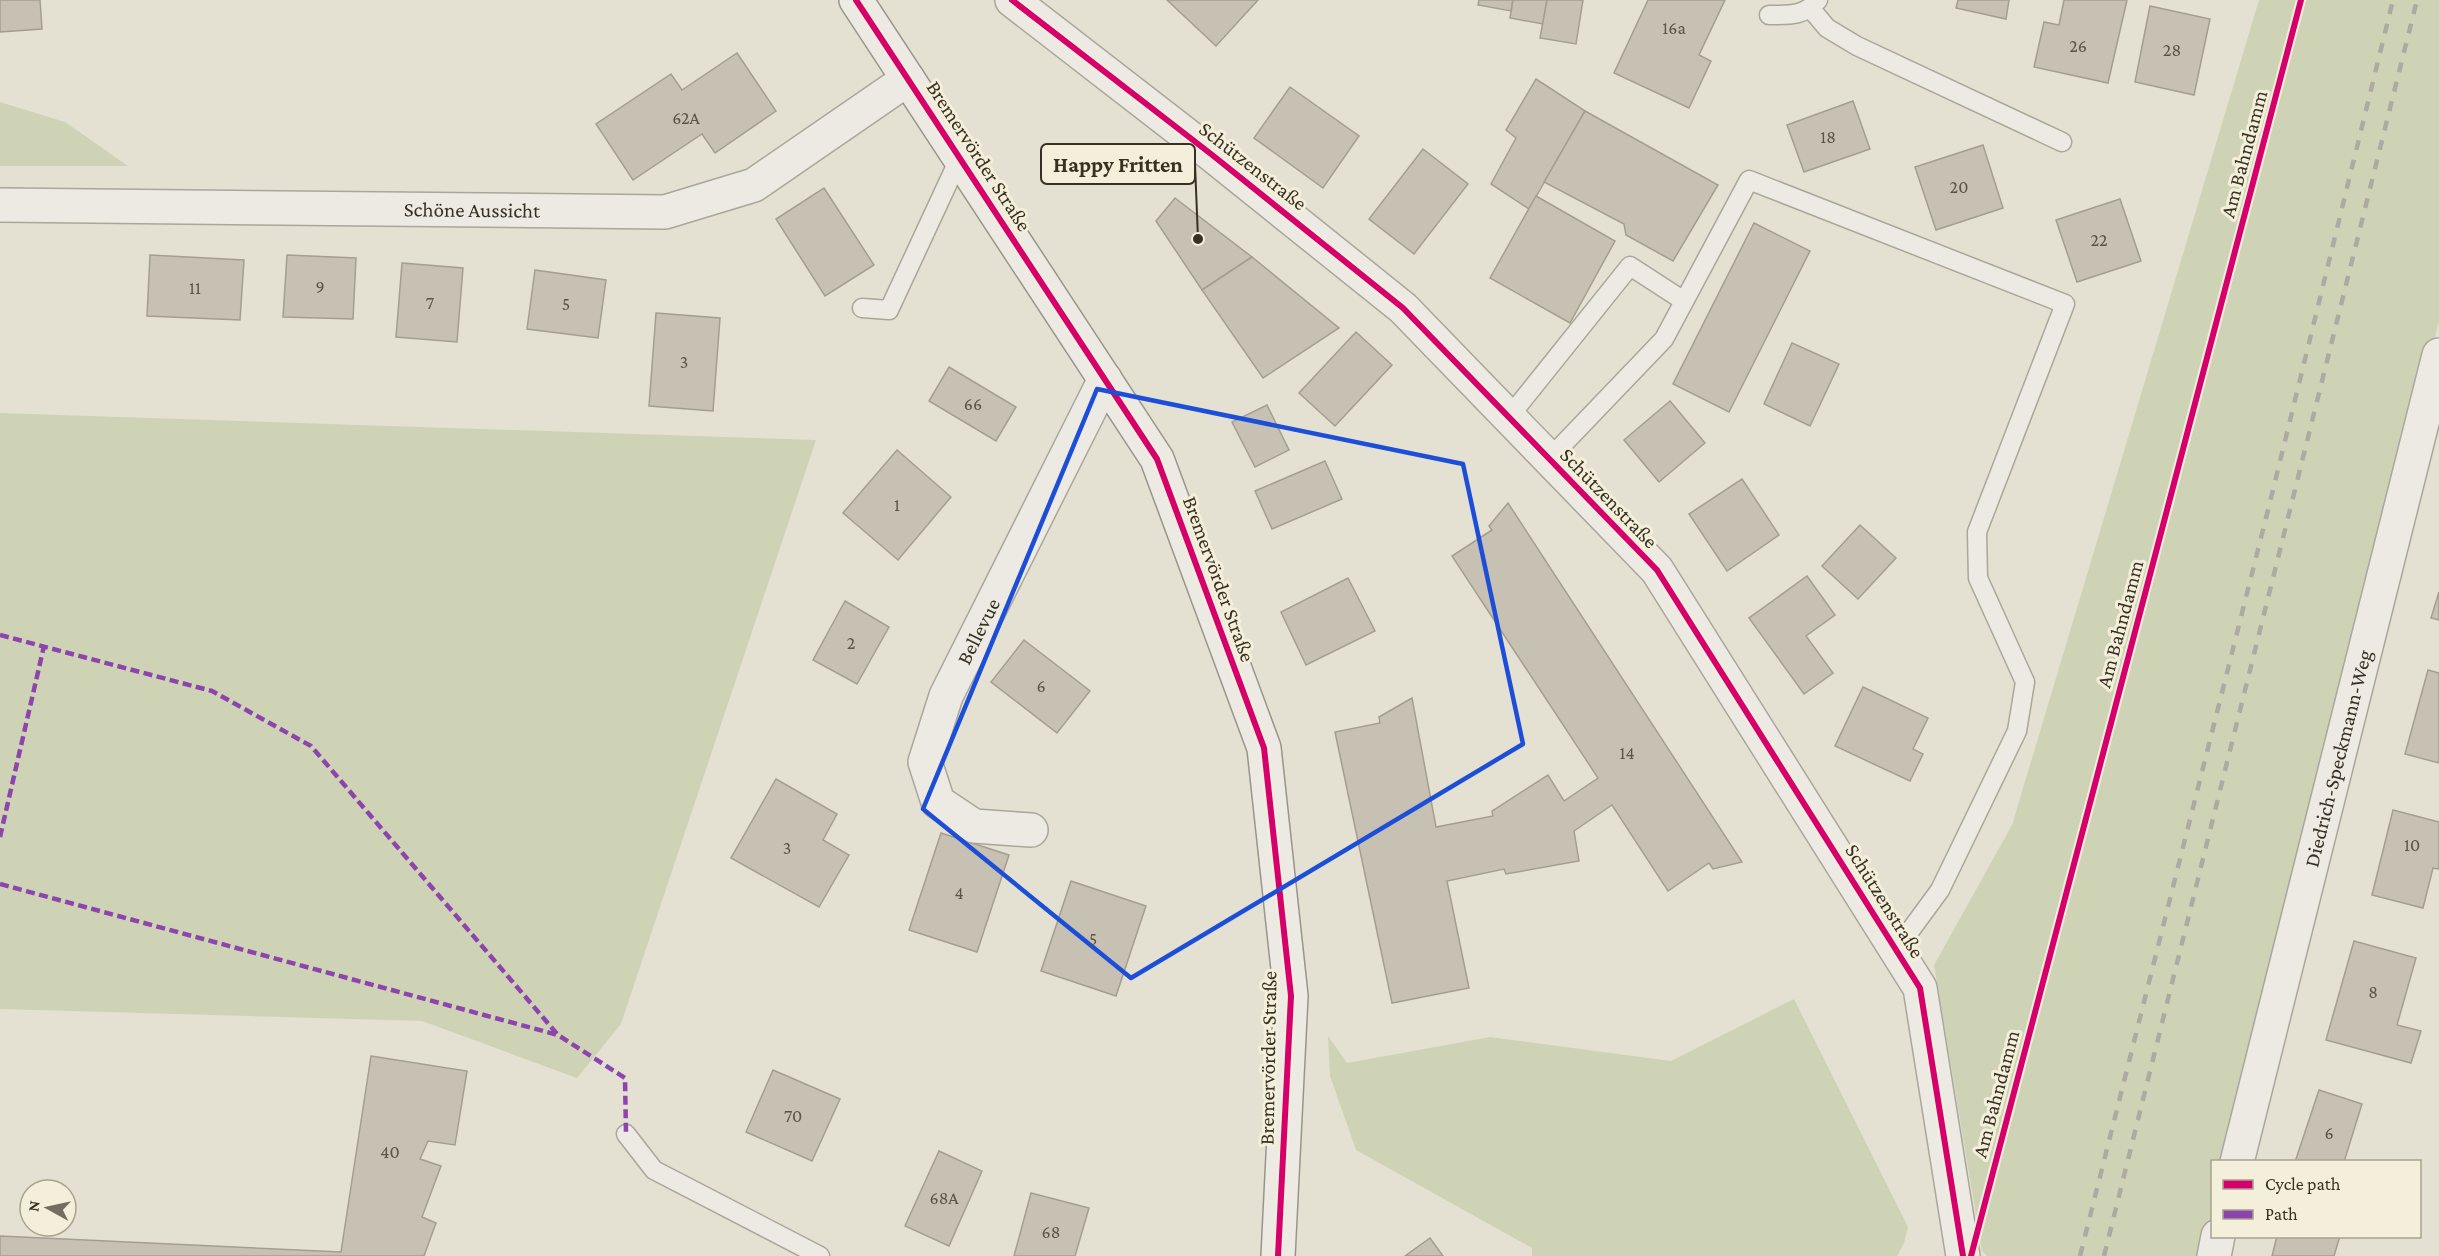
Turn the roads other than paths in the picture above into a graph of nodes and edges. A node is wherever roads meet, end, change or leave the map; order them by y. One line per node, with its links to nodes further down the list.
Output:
1 (856, 0): 5 (street, Bremervörder Straße)
2 (1012, 0): 13 (street, Schützenstraße)
3 (1815, 4): 4 (lane); 6 (lane)
4 (1769, 15)
5 (908, 79): 7 (street, Bremervörder Straße); 8 (street, Schöne Aussicht)
6 (2062, 142)
7 (960, 157): 10 (lane); 12 (street, Bremervörder Straße)
8 (0, 205)
9 (1684, 301): 13 (lane); 14 (lane); 16 (lane)
10 (862, 308)
11 (2439, 356): 18 (street, Diedrich-Speckmann-Weg)
12 (1106, 379): 15 (street, Bellevue); 21 (street, Bremervörder Straße)
13 (1509, 417): 14 (street, Schützenstraße)
14 (1549, 459): 16 (street, Schützenstraße)
15 (1030, 830)
16 (1896, 950): 22 (street, Schützenstraße)
17 (626, 1134): 20 (lane)
18 (2237, 1160)
19 (2218, 1238): 23 (street)
20 (819, 1256)
21 (1278, 1256)
22 (1964, 1256)
23 (2214, 1256)

